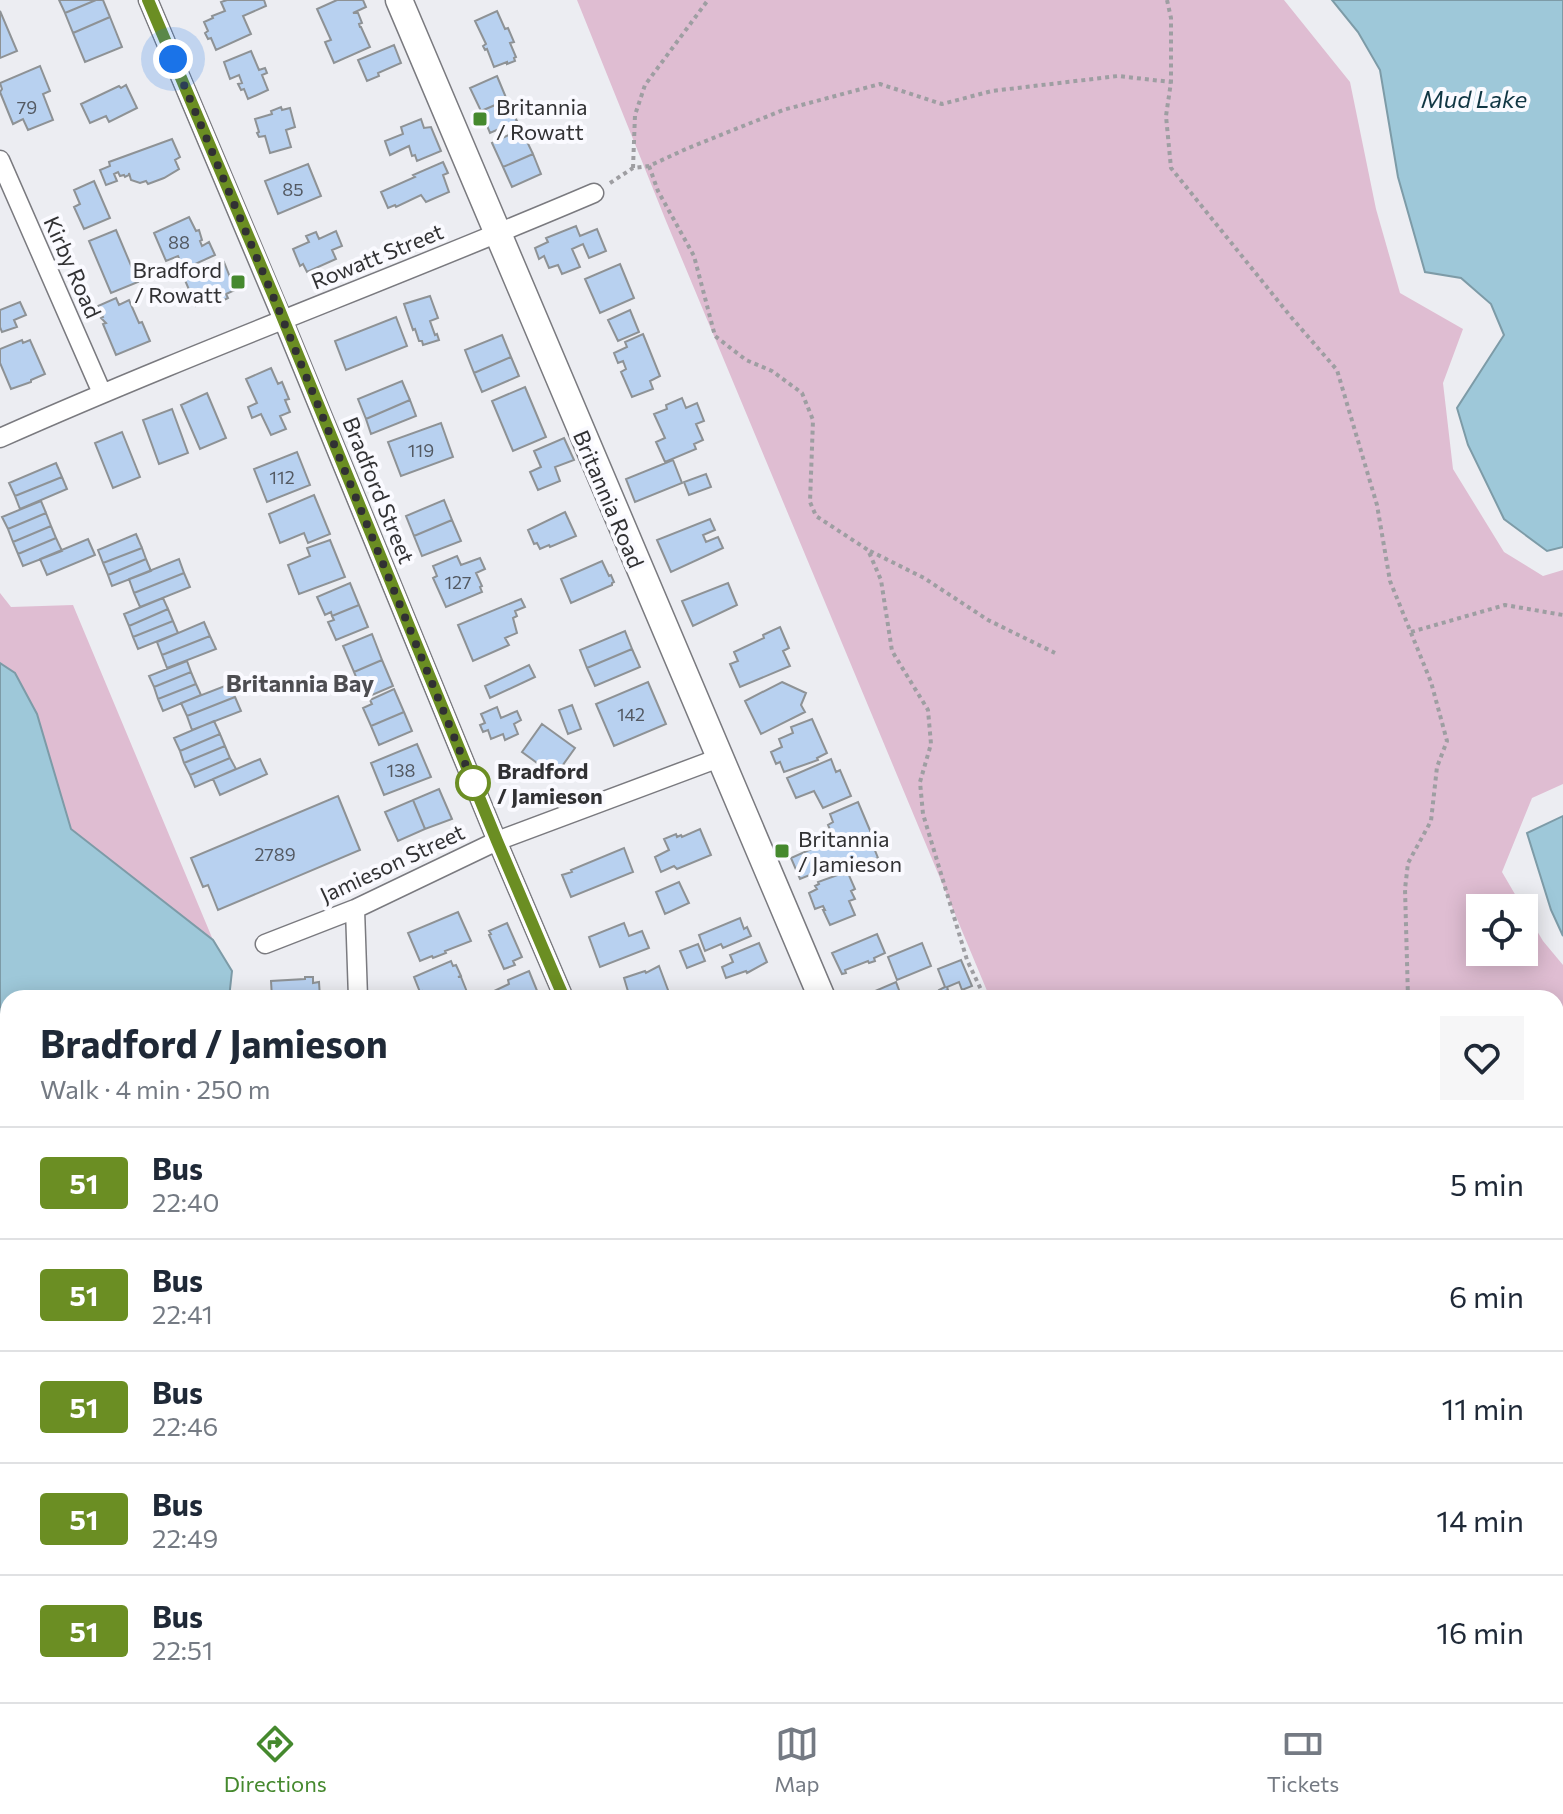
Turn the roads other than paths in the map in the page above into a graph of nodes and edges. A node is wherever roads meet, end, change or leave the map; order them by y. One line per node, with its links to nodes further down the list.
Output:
1 (148, 0): 6 (street, Bradford Street)
2 (399, 0): 5 (street, Britannia Road)
3 (0, 160): 7 (street, Kirby Road)
4 (594, 193): 5 (street, Rowatt Street)
5 (497, 234): 6 (street, Rowatt Street); 9 (street, Britannia Road)
6 (283, 320): 7 (street, Rowatt Street); 10 (street, Bradford Street)
7 (102, 393): 8 (street, Rowatt Street)
8 (0, 438)
9 (719, 758): 10 (street, Jamieson Street); 15 (street, Britannia Road)
10 (497, 841): 11 (street, Jamieson Street); 14 (street, Bradford Street)
11 (355, 909): 12 (street, Jamieson Street); 13 (street)
12 (265, 944)
13 (358, 990)
14 (561, 990)
15 (819, 990)

